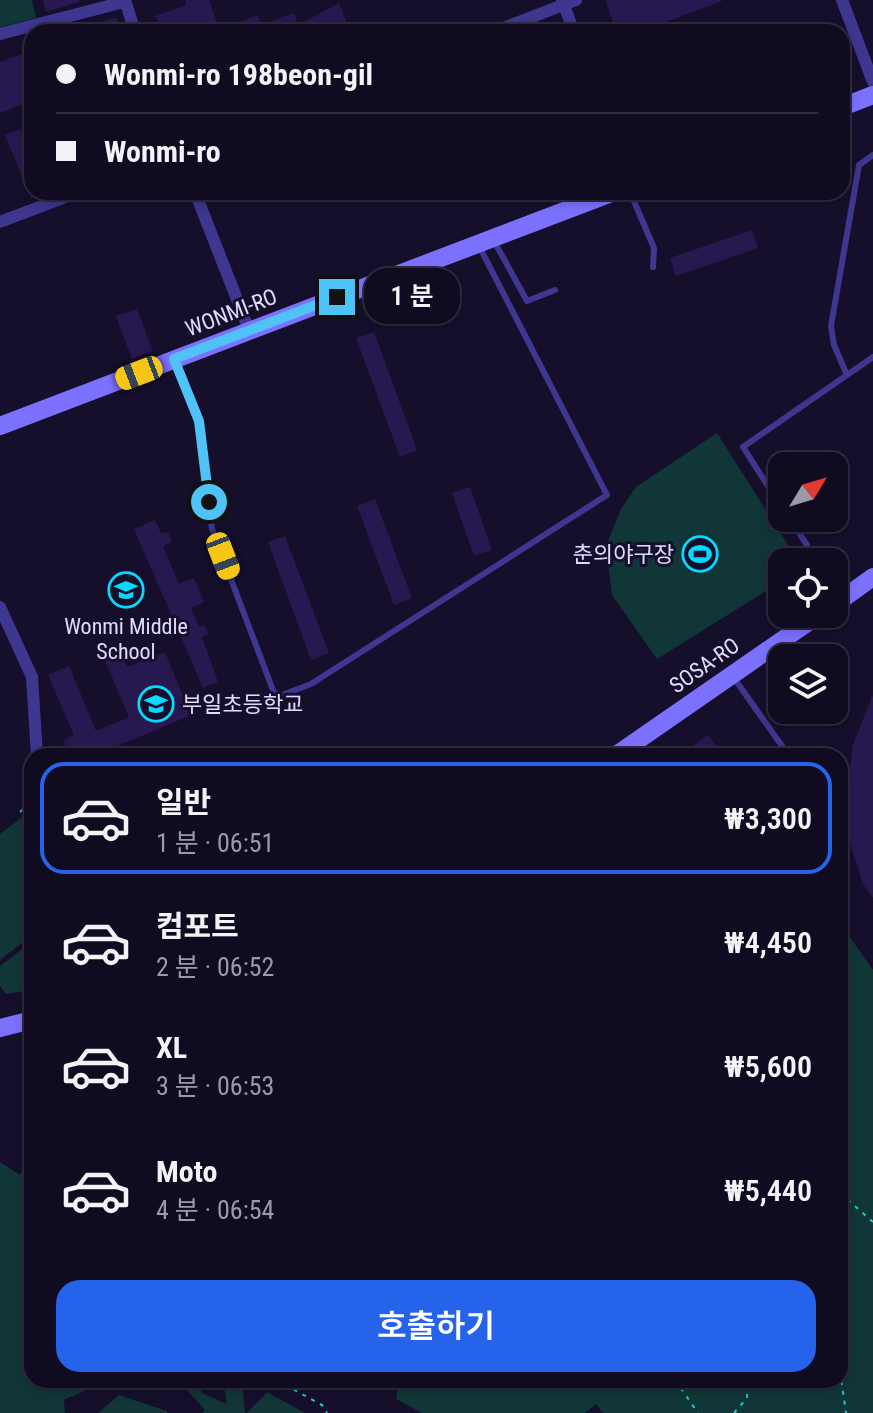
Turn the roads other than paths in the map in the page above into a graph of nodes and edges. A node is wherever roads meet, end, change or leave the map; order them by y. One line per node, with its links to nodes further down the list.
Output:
1 (842, 0): 10 (street)
2 (124, 1): 4 (street); 5 (street)
3 (567, 1): 6 (street); 7 (street)
4 (38, 24)
5 (132, 24)
6 (512, 24)
7 (572, 24)
8 (24, 28): 9 (street)
9 (0, 34)
10 (873, 82)
11 (873, 96): 12 (street)
12 (850, 104)
13 (873, 155): 25 (lane)
14 (58, 200): 18 (street)
15 (198, 200): 22 (street)
16 (592, 200): 19 (street, WONMI-RO)
17 (633, 200): 20 (lane)
18 (0, 222)
19 (485, 240): 21 (lane); 22 (street, WONMI-RO); 24 (lane)
20 (653, 267)
21 (555, 290)
22 (249, 330): 24 (street, WONMI-RO)
23 (873, 357): 25 (lane)
24 (174, 359): 26 (street, WONMI-RO)
25 (847, 375): 27 (lane)
26 (0, 426)
27 (768, 486)
28 (798, 532): 29 (lane)
29 (807, 545)
30 (873, 577): 31 (street)
31 (848, 595)
32 (0, 607): 35 (street)
33 (800, 628): 34 (street, SOSA-RO)
34 (732, 675): 36 (street, SOSA-RO); 37 (lane)
35 (36, 748)
36 (627, 748)
37 (783, 748)
38 (24, 1022): 39 (street)
39 (0, 1028)

